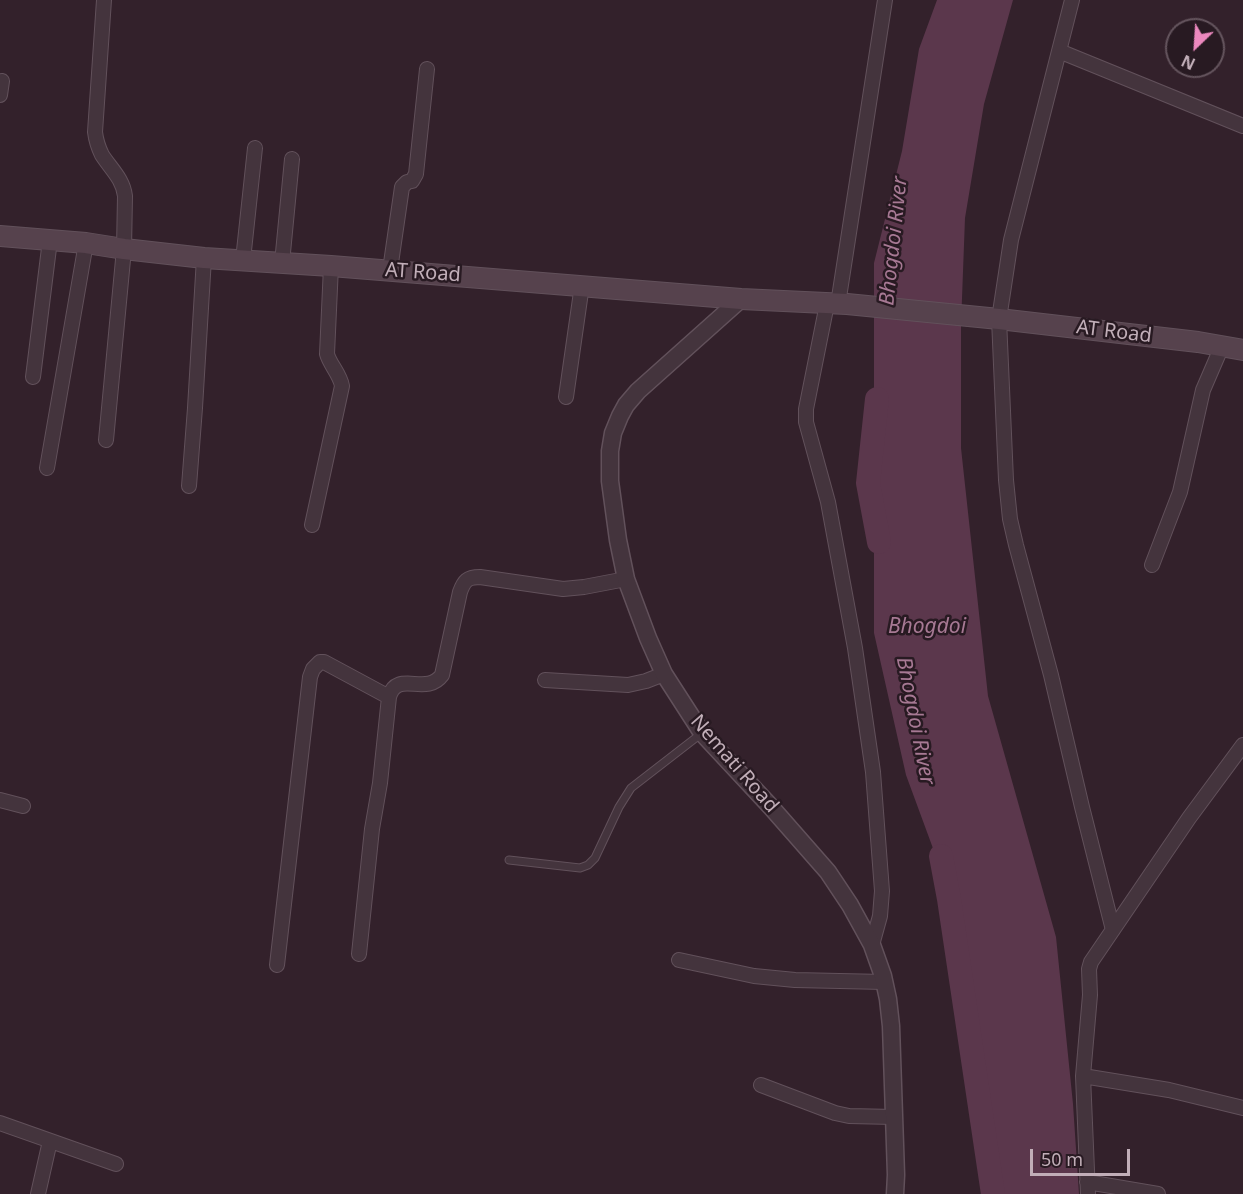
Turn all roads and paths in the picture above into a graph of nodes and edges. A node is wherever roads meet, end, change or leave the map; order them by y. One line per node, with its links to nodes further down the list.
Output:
1 (104, 0): 14 (street)
2 (885, 0): 22 (street)
3 (1072, 0): 4 (street)
4 (1059, 51): 8 (street); 23 (street)
5 (427, 69): 19 (street)
6 (2, 81): 7 (street)
7 (0, 96)
8 (1243, 126)
9 (255, 148): 16 (street)
10 (292, 159): 17 (street)
11 (0, 236): 12 (main road, AT Road)
12 (50, 240): 13 (main road, AT Road); 26 (street)
13 (86, 243): 14 (main road, AT Road); 29 (street)
14 (124, 249): 15 (main road, AT Road); 28 (street)
15 (204, 258): 16 (main road, AT Road); 30 (street)
16 (243, 260): 17 (main road, AT Road)
17 (282, 263): 18 (main road, AT Road)
18 (332, 266): 19 (main road, AT Road); 31 (street)
19 (390, 270): 20 (main road, AT Road)
20 (582, 285): 21 (main road, AT Road); 27 (street)
21 (741, 299): 22 (main road, AT Road); 33 (street, Nemati Road)
22 (837, 304): 23 (main road, AT Road); 43 (street)
23 (992, 318): 24 (main road, AT Road); 42 (street)
24 (1222, 346): 25 (main road, AT Road); 32 (street)
25 (1243, 350)
26 (33, 377)
27 (566, 397)
28 (106, 440)
29 (47, 468)
30 (189, 486)
31 (312, 525)
32 (1152, 565)
33 (626, 579): 34 (street, Nemati Road); 36 (street)
34 (664, 674): 35 (street); 37 (street, Nemati Road)
35 (545, 680)
36 (389, 697): 44 (street); 46 (street)
37 (702, 733): 41 (lane); 43 (street, Nemati Road)
38 (1243, 746): 42 (street)
39 (0, 800): 40 (street)
40 (23, 806)
41 (509, 860)
42 (1113, 930): 48 (street)
43 (873, 945): 47 (street, Nemati Road)
44 (359, 954)
45 (679, 960): 47 (street)
46 (277, 965)
47 (884, 982): 51 (street, Nemati Road)
48 (1083, 1076): 50 (street); 55 (street)
49 (761, 1084): 51 (street)
50 (1243, 1108)
51 (894, 1117): 57 (street, Nemati Road)
52 (0, 1123): 53 (street)
53 (50, 1141): 54 (street); 56 (street)
54 (116, 1164)
55 (1087, 1188): 58 (street)
56 (38, 1194)
57 (895, 1194)
58 (1158, 1194)

